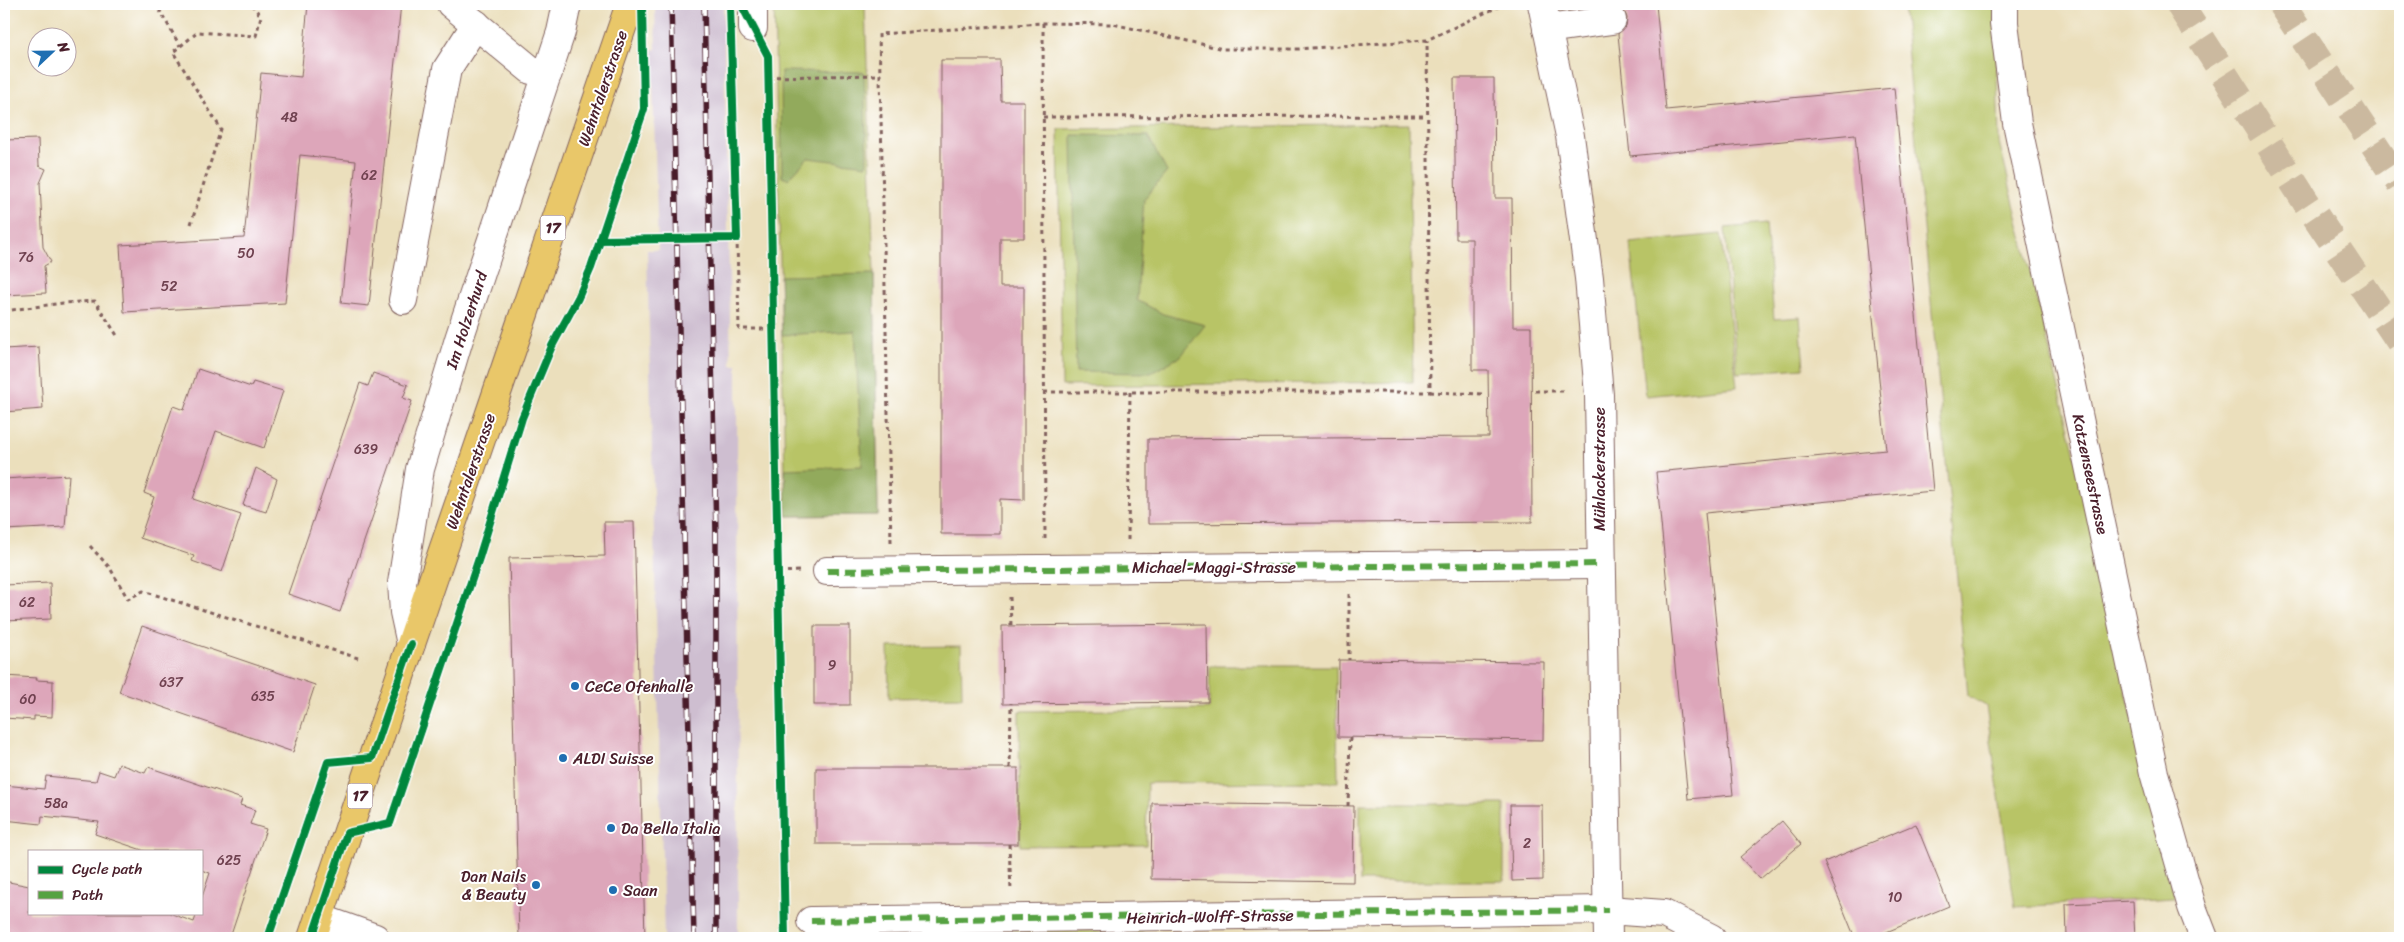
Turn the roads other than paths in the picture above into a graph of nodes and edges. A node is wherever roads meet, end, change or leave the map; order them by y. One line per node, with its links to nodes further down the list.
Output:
1 (451, 4): 7 (street)
2 (630, 4): 12 (main road, Wehntalerstrasse / 17)
3 (2004, 4): 20 (street, Katzenseestrasse)
4 (568, 5): 8 (street, Im Holzerhurd)
5 (1544, 16): 6 (street); 10 (street, Mühlackerstrasse)
6 (1612, 20)
7 (476, 24): 8 (street); 9 (street)
8 (548, 74): 12 (street, Im Holzerhurd)
9 (403, 300)
10 (1600, 564): 11 (street, Michael-Maggi-Strasse); 13 (street, Mühlackerstrasse)
11 (827, 571)
12 (411, 644): 16 (main road, Wehntalerstrasse / 17)
13 (1608, 910): 15 (street, Heinrich-Wolff-Strasse); 18 (street, Mühlackerstrasse); 19 (street, Heinrich-Wolff-Strasse)
14 (811, 920): 15 (street, Heinrich-Wolff-Strasse)
15 (1151, 927)
16 (316, 928): 17 (street)
17 (375, 938)
18 (1608, 938)
19 (1711, 938)
20 (2204, 938)

